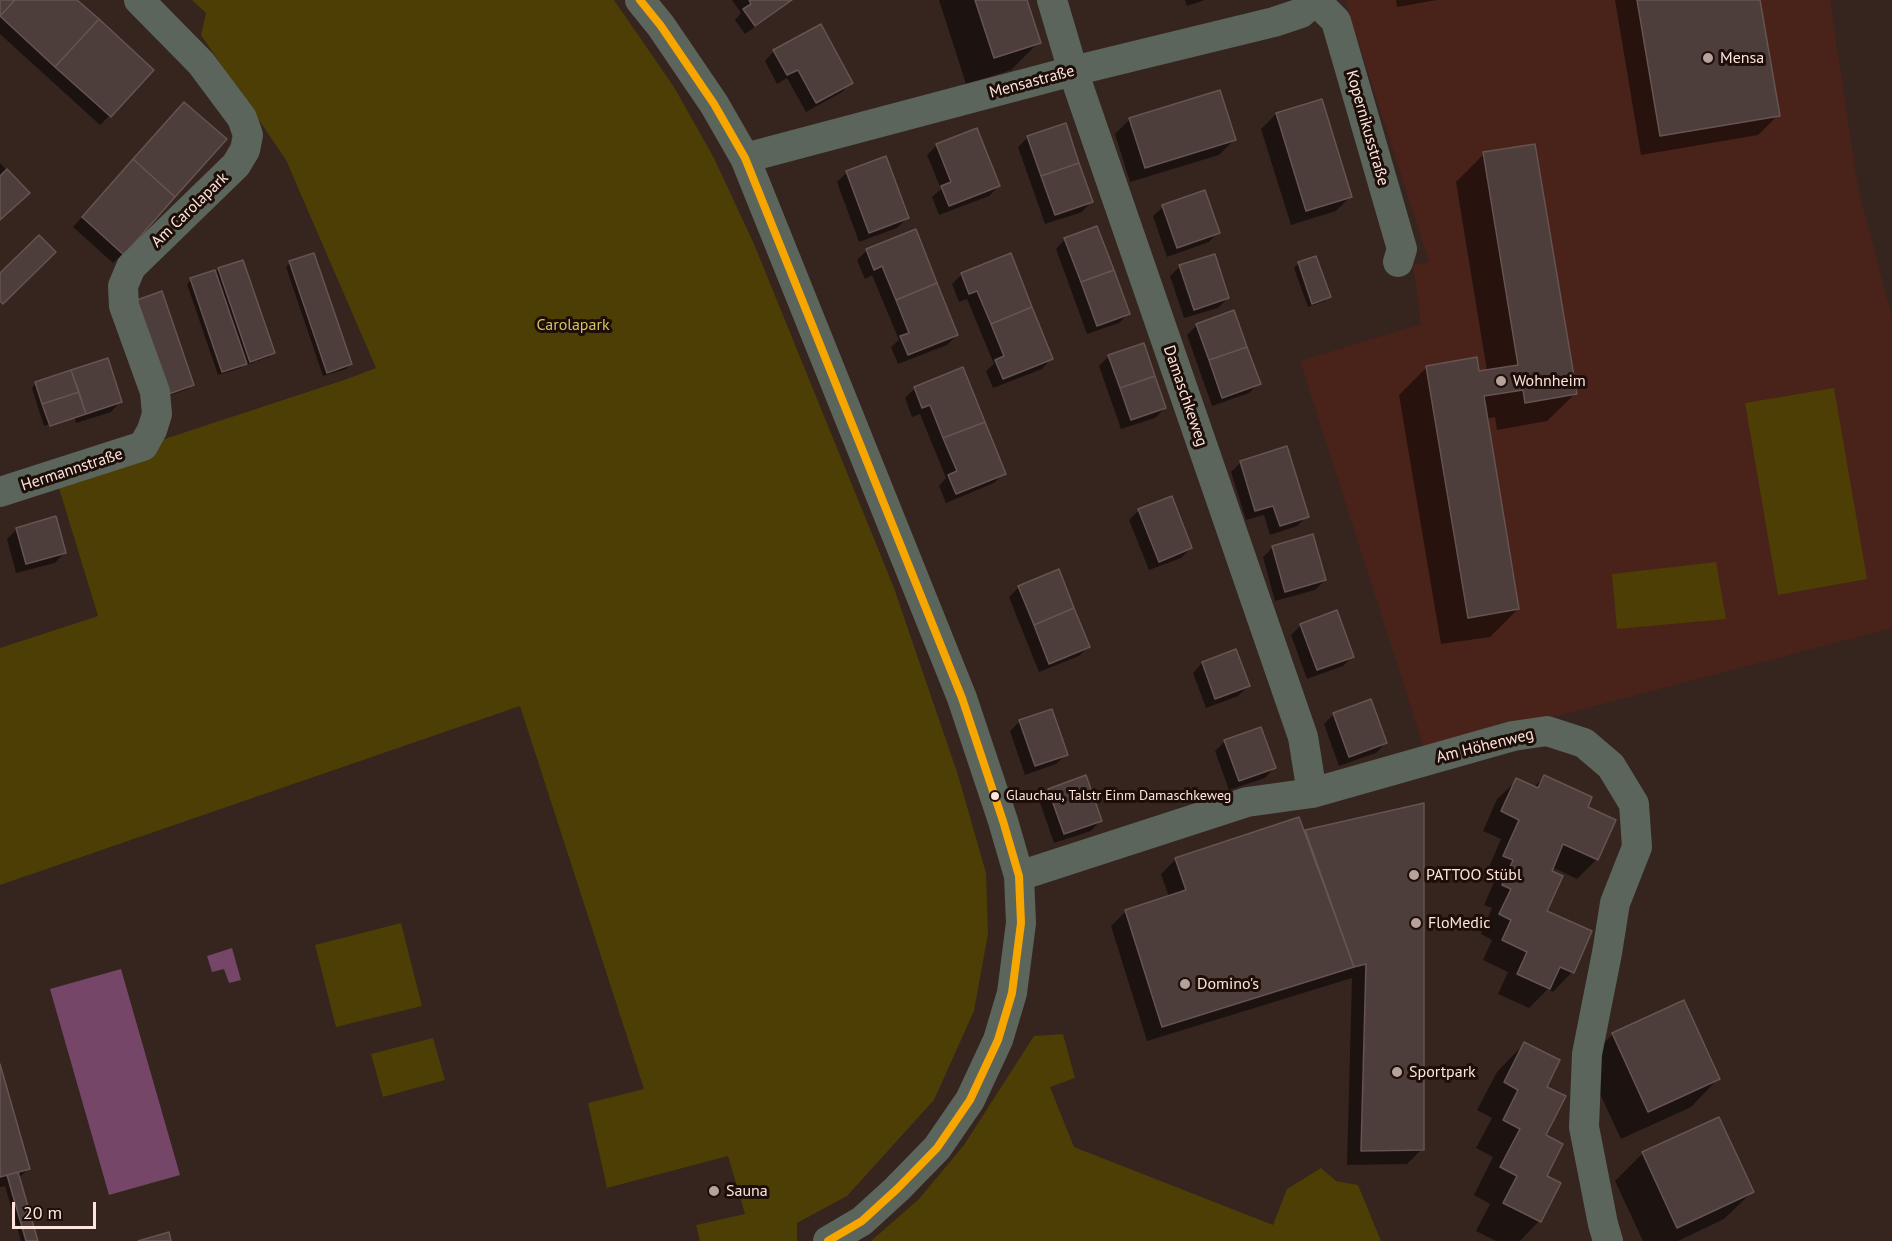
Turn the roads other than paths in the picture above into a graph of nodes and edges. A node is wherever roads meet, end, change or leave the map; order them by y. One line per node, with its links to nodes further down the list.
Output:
1 (139, 0): 8 (street, Am Carolapark)
2 (640, 0): 6 (street)
3 (1052, 0): 5 (street, Damaschkeweg)
4 (1315, 0): 5 (street, Mensastraße); 7 (street, Kopernikusstraße)
5 (1072, 71): 6 (street, Mensastraße); 10 (street, Damaschkeweg)
6 (745, 158): 11 (street)
7 (1398, 262)
8 (143, 446): 9 (street, Hermannstraße)
9 (0, 492)
10 (1312, 793): 11 (street, Am Höhenweg); 13 (street, Am Höhenweg)
11 (1019, 876): 12 (street)
12 (828, 1241)
13 (1608, 1241)

